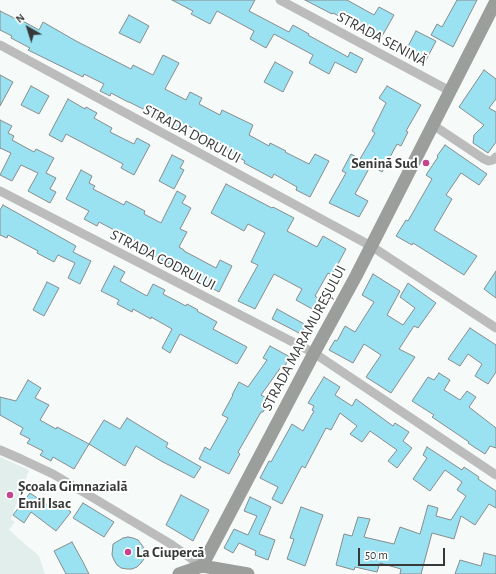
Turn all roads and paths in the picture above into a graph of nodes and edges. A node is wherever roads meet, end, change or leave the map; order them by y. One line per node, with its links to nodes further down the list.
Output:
1 (280, 0): 4 (street, STRADA SENINĂ)
2 (496, 1): 4 (main road, STRADA MARAMUREȘULUI)
3 (0, 45): 8 (street, STRADA DORULUI)
4 (450, 91): 5 (main road, STRADA MARAMUREȘULUI)
5 (433, 125): 6 (street); 8 (main road, STRADA MARAMUREȘULUI)
6 (496, 158)
7 (0, 192): 10 (street, STRADA CODRULUI)
8 (371, 246): 9 (street, STRADA DORULUI); 10 (main road, STRADA MARAMUREȘULUI)
9 (495, 325)
10 (314, 353): 12 (street, STRADA CODRULUI); 13 (main road, STRADA MARAMUREȘULUI)
11 (0, 450): 13 (street)
12 (496, 475)
13 (202, 566): 14 (main road); 15 (main road)
14 (179, 574)
15 (248, 574)

